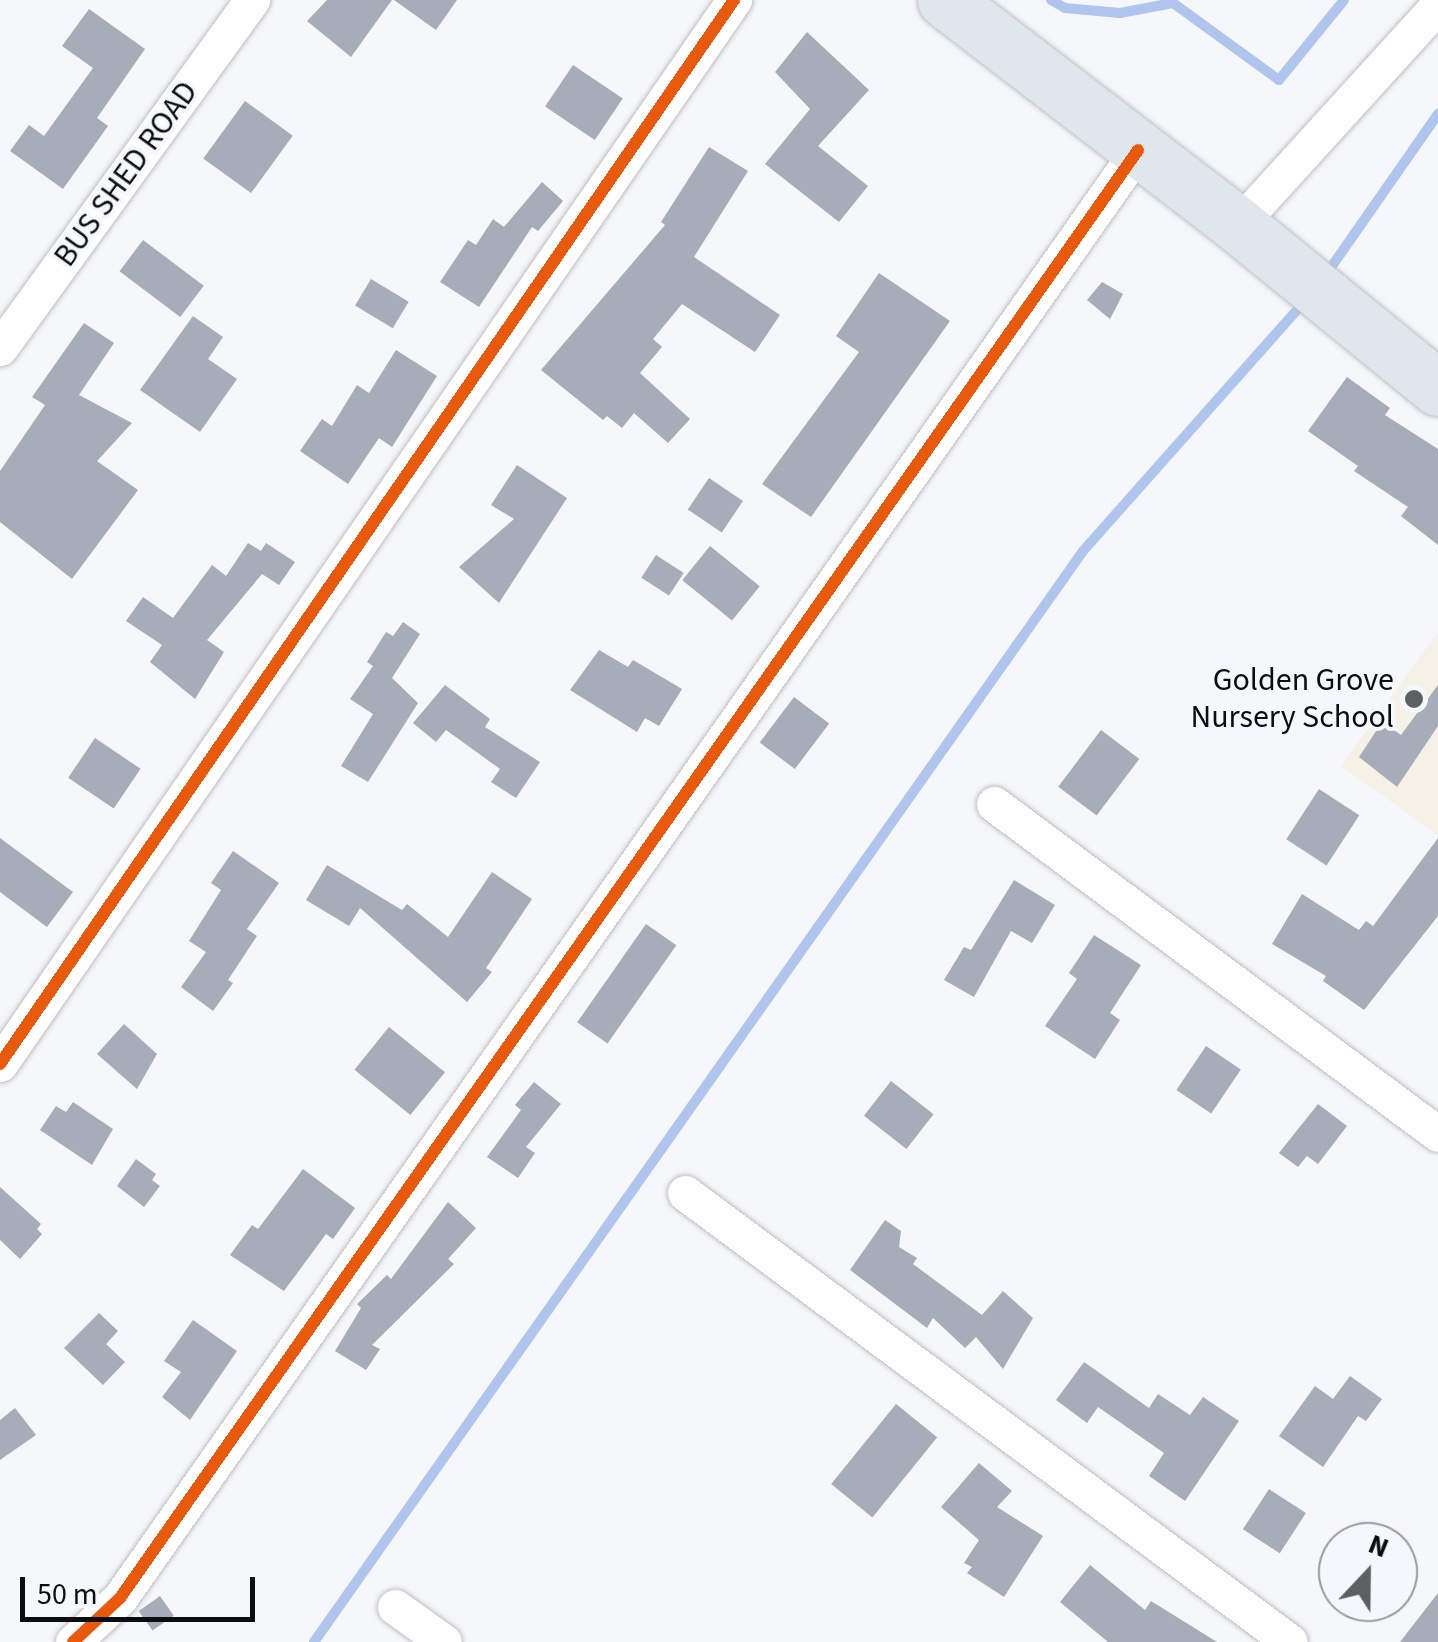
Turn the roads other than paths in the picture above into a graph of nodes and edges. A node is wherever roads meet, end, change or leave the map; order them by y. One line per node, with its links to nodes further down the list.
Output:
1 (252, 0): 7 (street, BUS SHED ROAD)
2 (734, 0): 10 (street)
3 (945, 0): 5 (main road)
4 (1438, 5): 6 (street)
5 (1138, 150): 6 (main road); 14 (street)
6 (1238, 224): 8 (main road)
7 (0, 348)
8 (1438, 388)
9 (994, 804): 11 (street)
10 (0, 1064)
11 (1438, 1134)
12 (685, 1193): 16 (street)
13 (395, 1607): 15 (street)
14 (73, 1642)
15 (444, 1642)
16 (1290, 1642)

